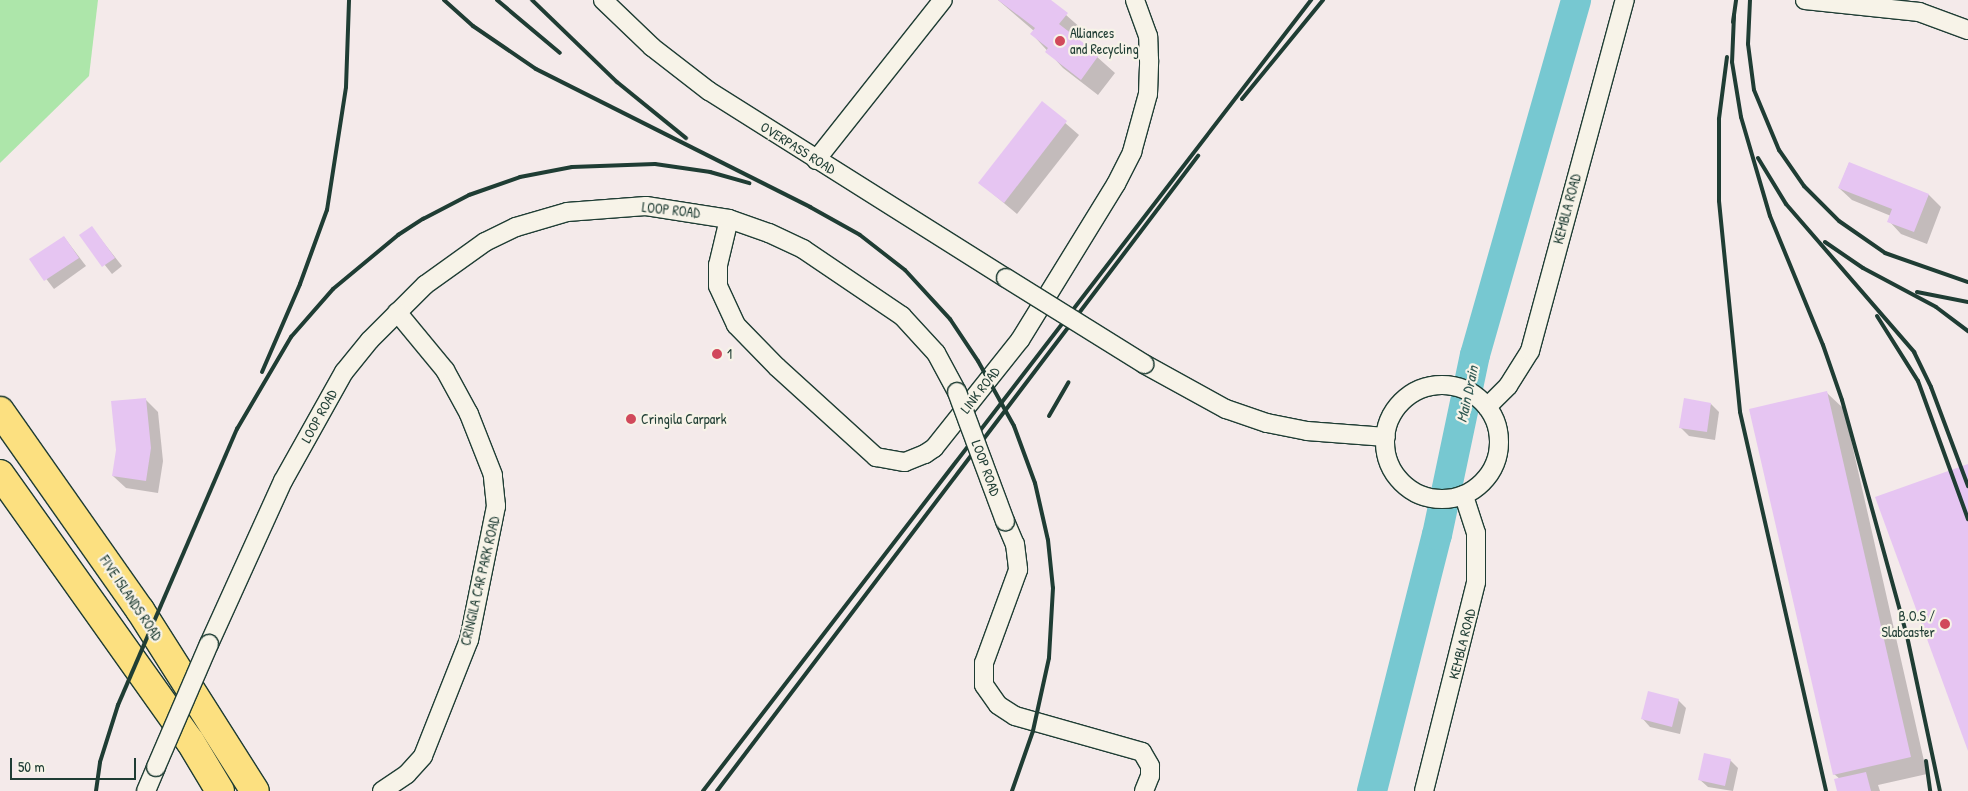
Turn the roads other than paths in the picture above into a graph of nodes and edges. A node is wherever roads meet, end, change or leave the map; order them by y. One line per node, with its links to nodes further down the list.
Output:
1 (602, 0): 7 (street, OVERPASS ROAD)
2 (943, 0): 7 (street)
3 (1135, 0): 8 (street, LINK ROAD)
4 (1625, 0): 11 (street, KEMBLA ROAD)
5 (1805, 0): 6 (street)
6 (1968, 30)
7 (816, 160): 14 (street, OVERPASS ROAD, bridge)
8 (728, 219): 9 (street, LOOP ROAD); 21 (street, LOOP ROAD, bridge)
9 (397, 312): 18 (street, LOOP ROAD, bridge); 20 (street, CRINGILA CAR PARK ROAD)
10 (0, 399): 13 (main road)
11 (1484, 404): 14 (street); 16 (street)
12 (0, 411): 13 (main road, FIVE ISLANDS ROAD)
13 (18, 433): 19 (main road, FIVE ISLANDS ROAD)
14 (1386, 436): 16 (street)
15 (0, 474): 17 (main road)
16 (1464, 496): 22 (street, KEMBLA ROAD)
17 (212, 784)
18 (146, 791)
19 (255, 791)
20 (382, 791)
21 (1144, 791)
22 (1424, 791)

